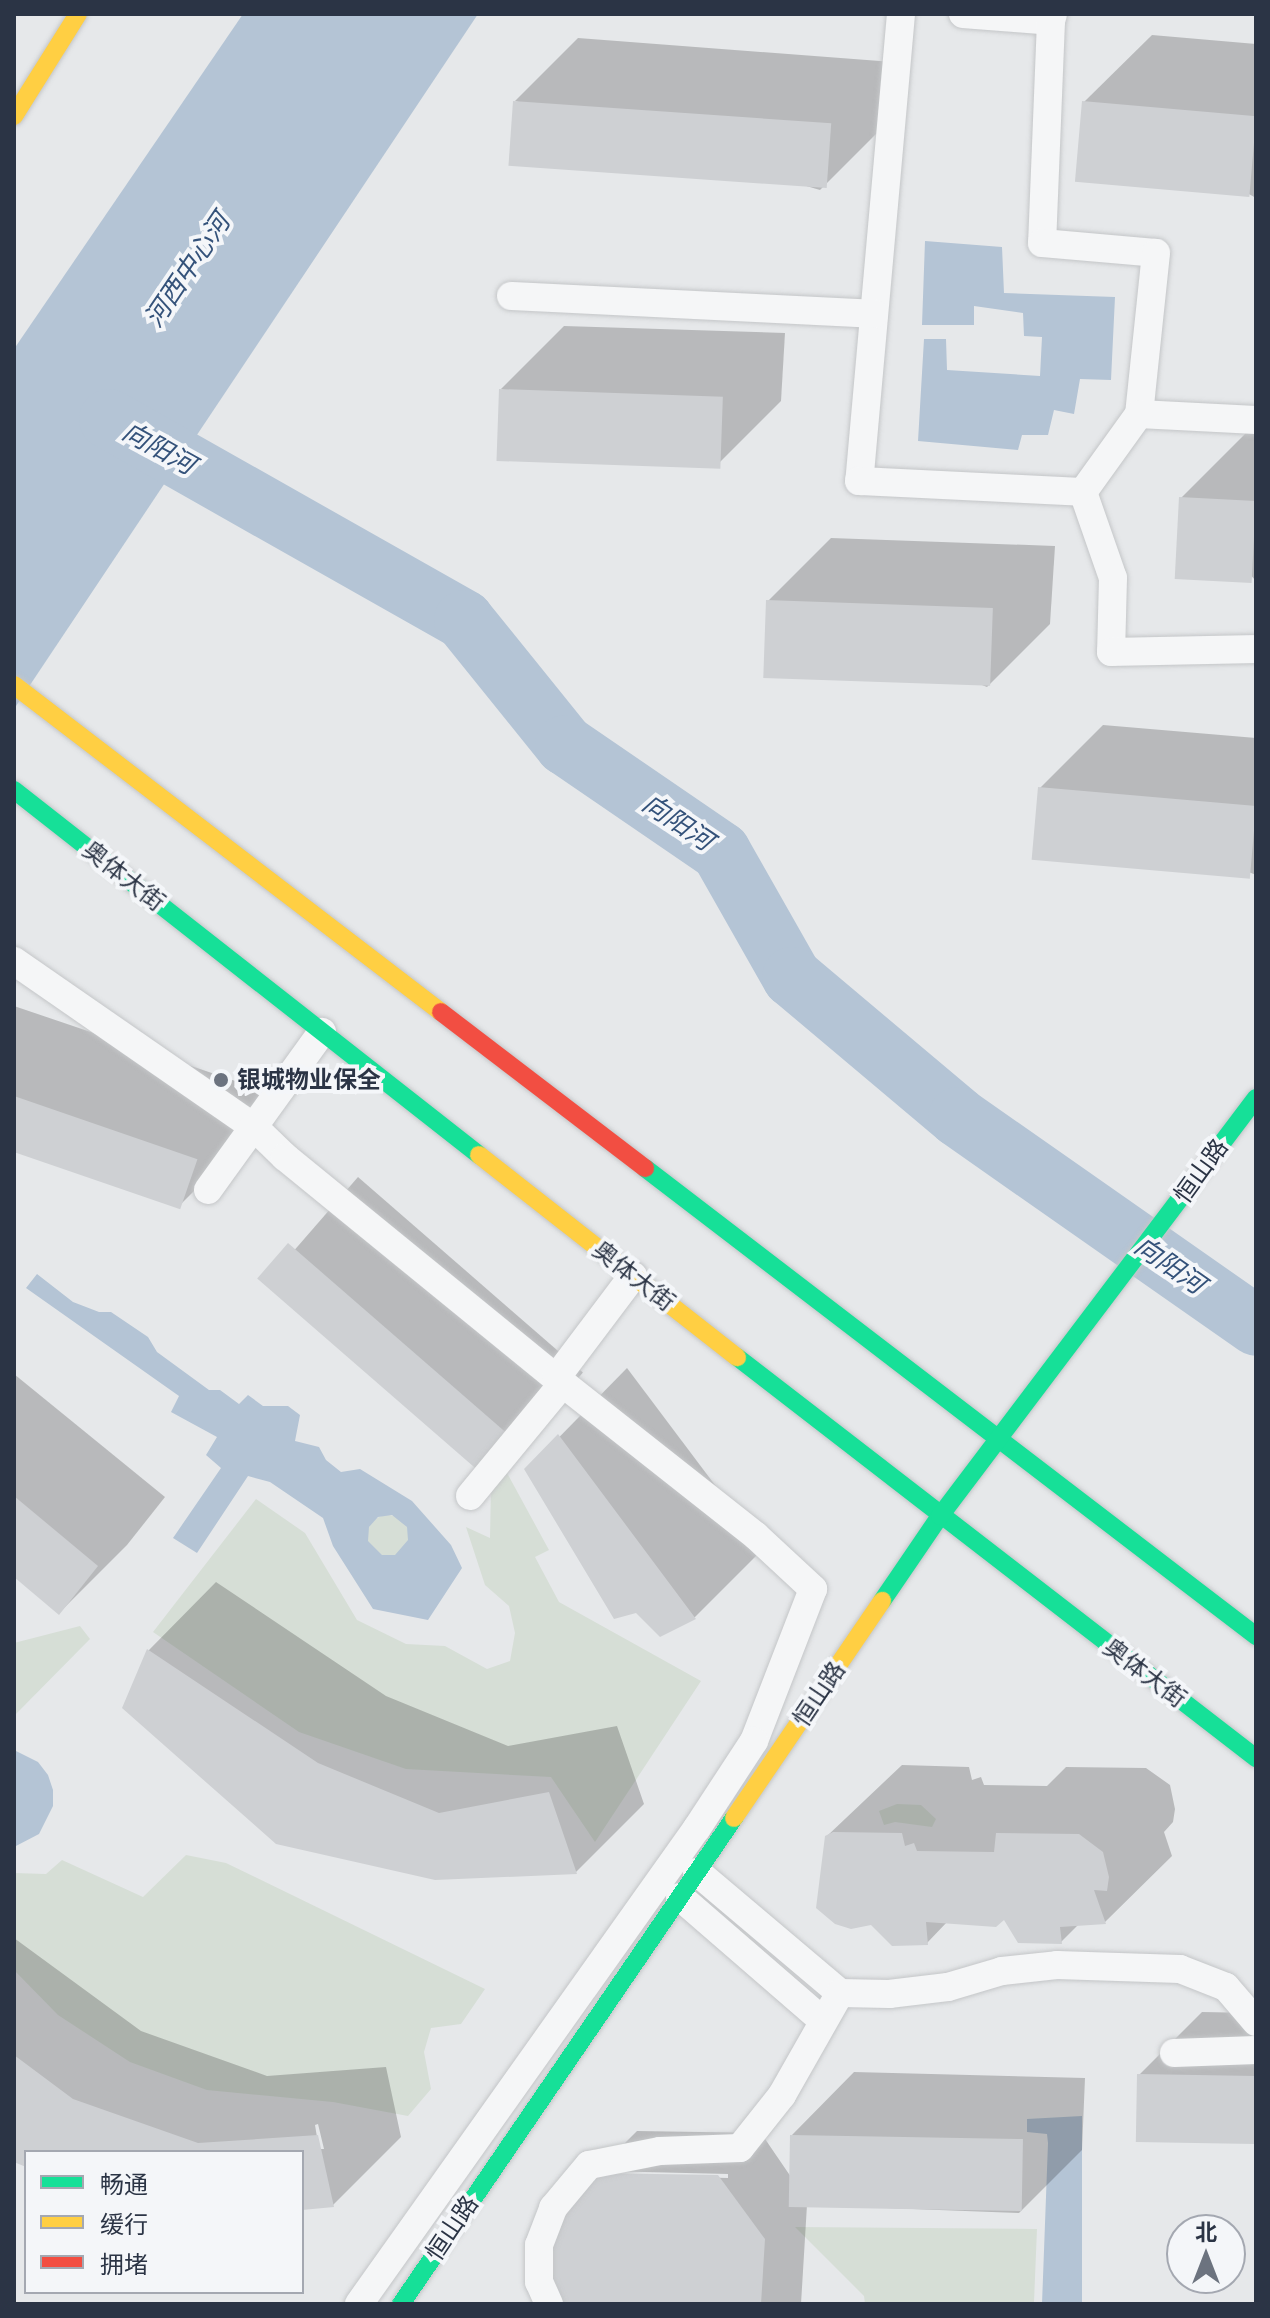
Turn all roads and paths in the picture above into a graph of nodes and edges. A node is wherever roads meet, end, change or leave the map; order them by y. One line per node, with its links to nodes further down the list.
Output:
1 (78, 14): 5 (main road)
2 (901, 14): 7 (street)
3 (963, 14): 4 (street)
4 (1052, 17): 8 (street)
5 (14, 116)
6 (511, 296): 7 (street)
7 (874, 314): 10 (street)
8 (1139, 414): 9 (street); 10 (street)
9 (1256, 420)
10 (1083, 492): 11 (street)
11 (1256, 649)
12 (20, 690): 21 (main road)
13 (14, 790): 15 (main road, 奥体大街)
14 (14, 961): 17 (street)
15 (322, 1032): 17 (street); 19 (main road, 奥体大街)
16 (1256, 1098): 21 (main road, 恒山路)
17 (254, 1127): 18 (street); 20 (street)
18 (208, 1190)
19 (633, 1276): 20 (street); 23 (main road, 奥体大街)
20 (559, 1380): 22 (street); 33 (street)
21 (1000, 1439): 23 (main road, 恒山路); 24 (main road)
22 (470, 1496)
23 (940, 1516): 25 (main road, 奥体大街); 26 (main road, 恒山路)
24 (1256, 1636)
25 (1256, 1758)
26 (697, 1872): 27 (main road, 恒山路); 28 (street)
27 (680, 1897): 29 (street); 34 (main road, 恒山路)
28 (840, 1993): 29 (street); 30 (street)
29 (823, 2021): 35 (street)
30 (1256, 2022)
31 (1256, 2050): 32 (street)
32 (1174, 2053)
33 (359, 2304)
34 (401, 2304)
35 (549, 2304)

